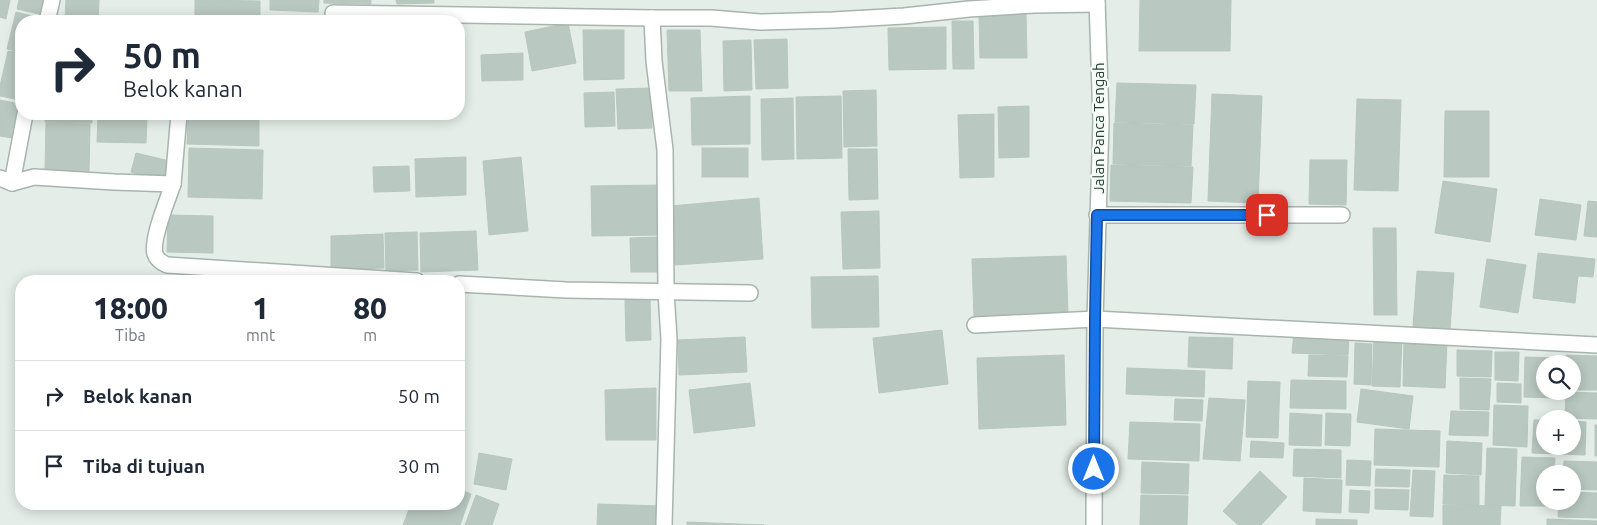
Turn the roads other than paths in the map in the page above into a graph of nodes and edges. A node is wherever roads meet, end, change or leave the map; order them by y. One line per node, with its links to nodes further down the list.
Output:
1 (52, 0): 4 (street)
2 (1097, 2): 7 (street); 12 (street, Jalan Panca Tengah)
3 (333, 13): 5 (street)
4 (48, 15)
5 (461, 15)
6 (465, 15): 7 (street)
7 (652, 18): 16 (street)
8 (23, 120): 10 (street)
9 (179, 120): 11 (street)
10 (6, 181): 11 (street)
11 (174, 184): 14 (street)
12 (1097, 215): 13 (street); 18 (street, Jalan Panca Tengah)
13 (1342, 215)
14 (318, 275)
15 (465, 284): 16 (street)
16 (666, 292): 17 (street); 21 (street)
17 (750, 293)
18 (1095, 319): 19 (street); 20 (street); 22 (street, Jalan Panca Tengah)
19 (975, 325)
20 (1597, 345)
21 (664, 525)
22 (1094, 525)

